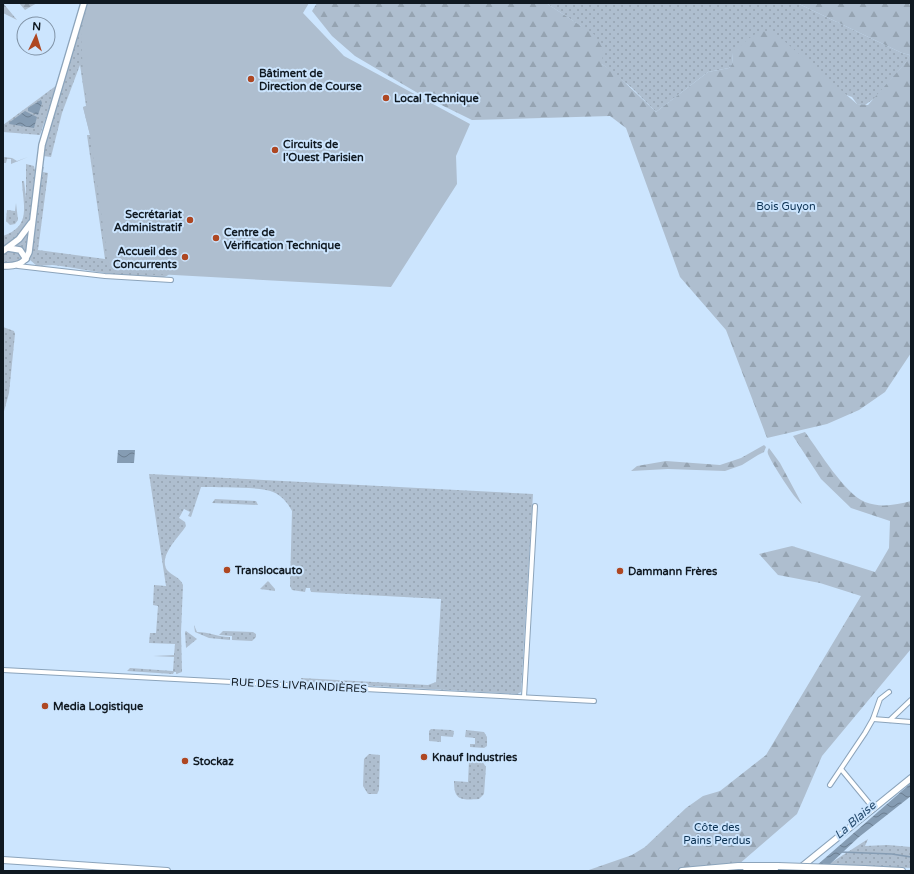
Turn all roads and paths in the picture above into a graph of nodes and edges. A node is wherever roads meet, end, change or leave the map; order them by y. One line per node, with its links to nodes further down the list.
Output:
1 (84, 3): 2 (main road)
2 (32, 219): 3 (main road); 4 (main road)
3 (5, 250): 4 (main road)
4 (26, 259): 6 (main road)
5 (3, 266): 6 (main road)
6 (18, 266): 7 (street)
7 (171, 280)
8 (535, 506): 11 (street)
9 (3, 670): 11 (street, RUE DES LIVRAINDIÈRES)
10 (889, 692): 14 (street)
11 (524, 697): 13 (street, RUE DES LIVRAINDIÈRES)
12 (911, 700): 15 (street)
13 (594, 701)
14 (873, 719): 15 (street); 17 (street)
15 (890, 720): 16 (street)
16 (911, 722)
17 (841, 769): 19 (street); 20 (street)
18 (911, 778): 20 (main road)
19 (830, 785)
20 (874, 809): 26 (main road)
21 (3, 859): 22 (main road)
22 (167, 871)
23 (682, 871): 27 (main road, bridge)
24 (746, 871): 25 (main road)
25 (772, 871): 26 (main road)
26 (797, 871)
27 (902, 871)

